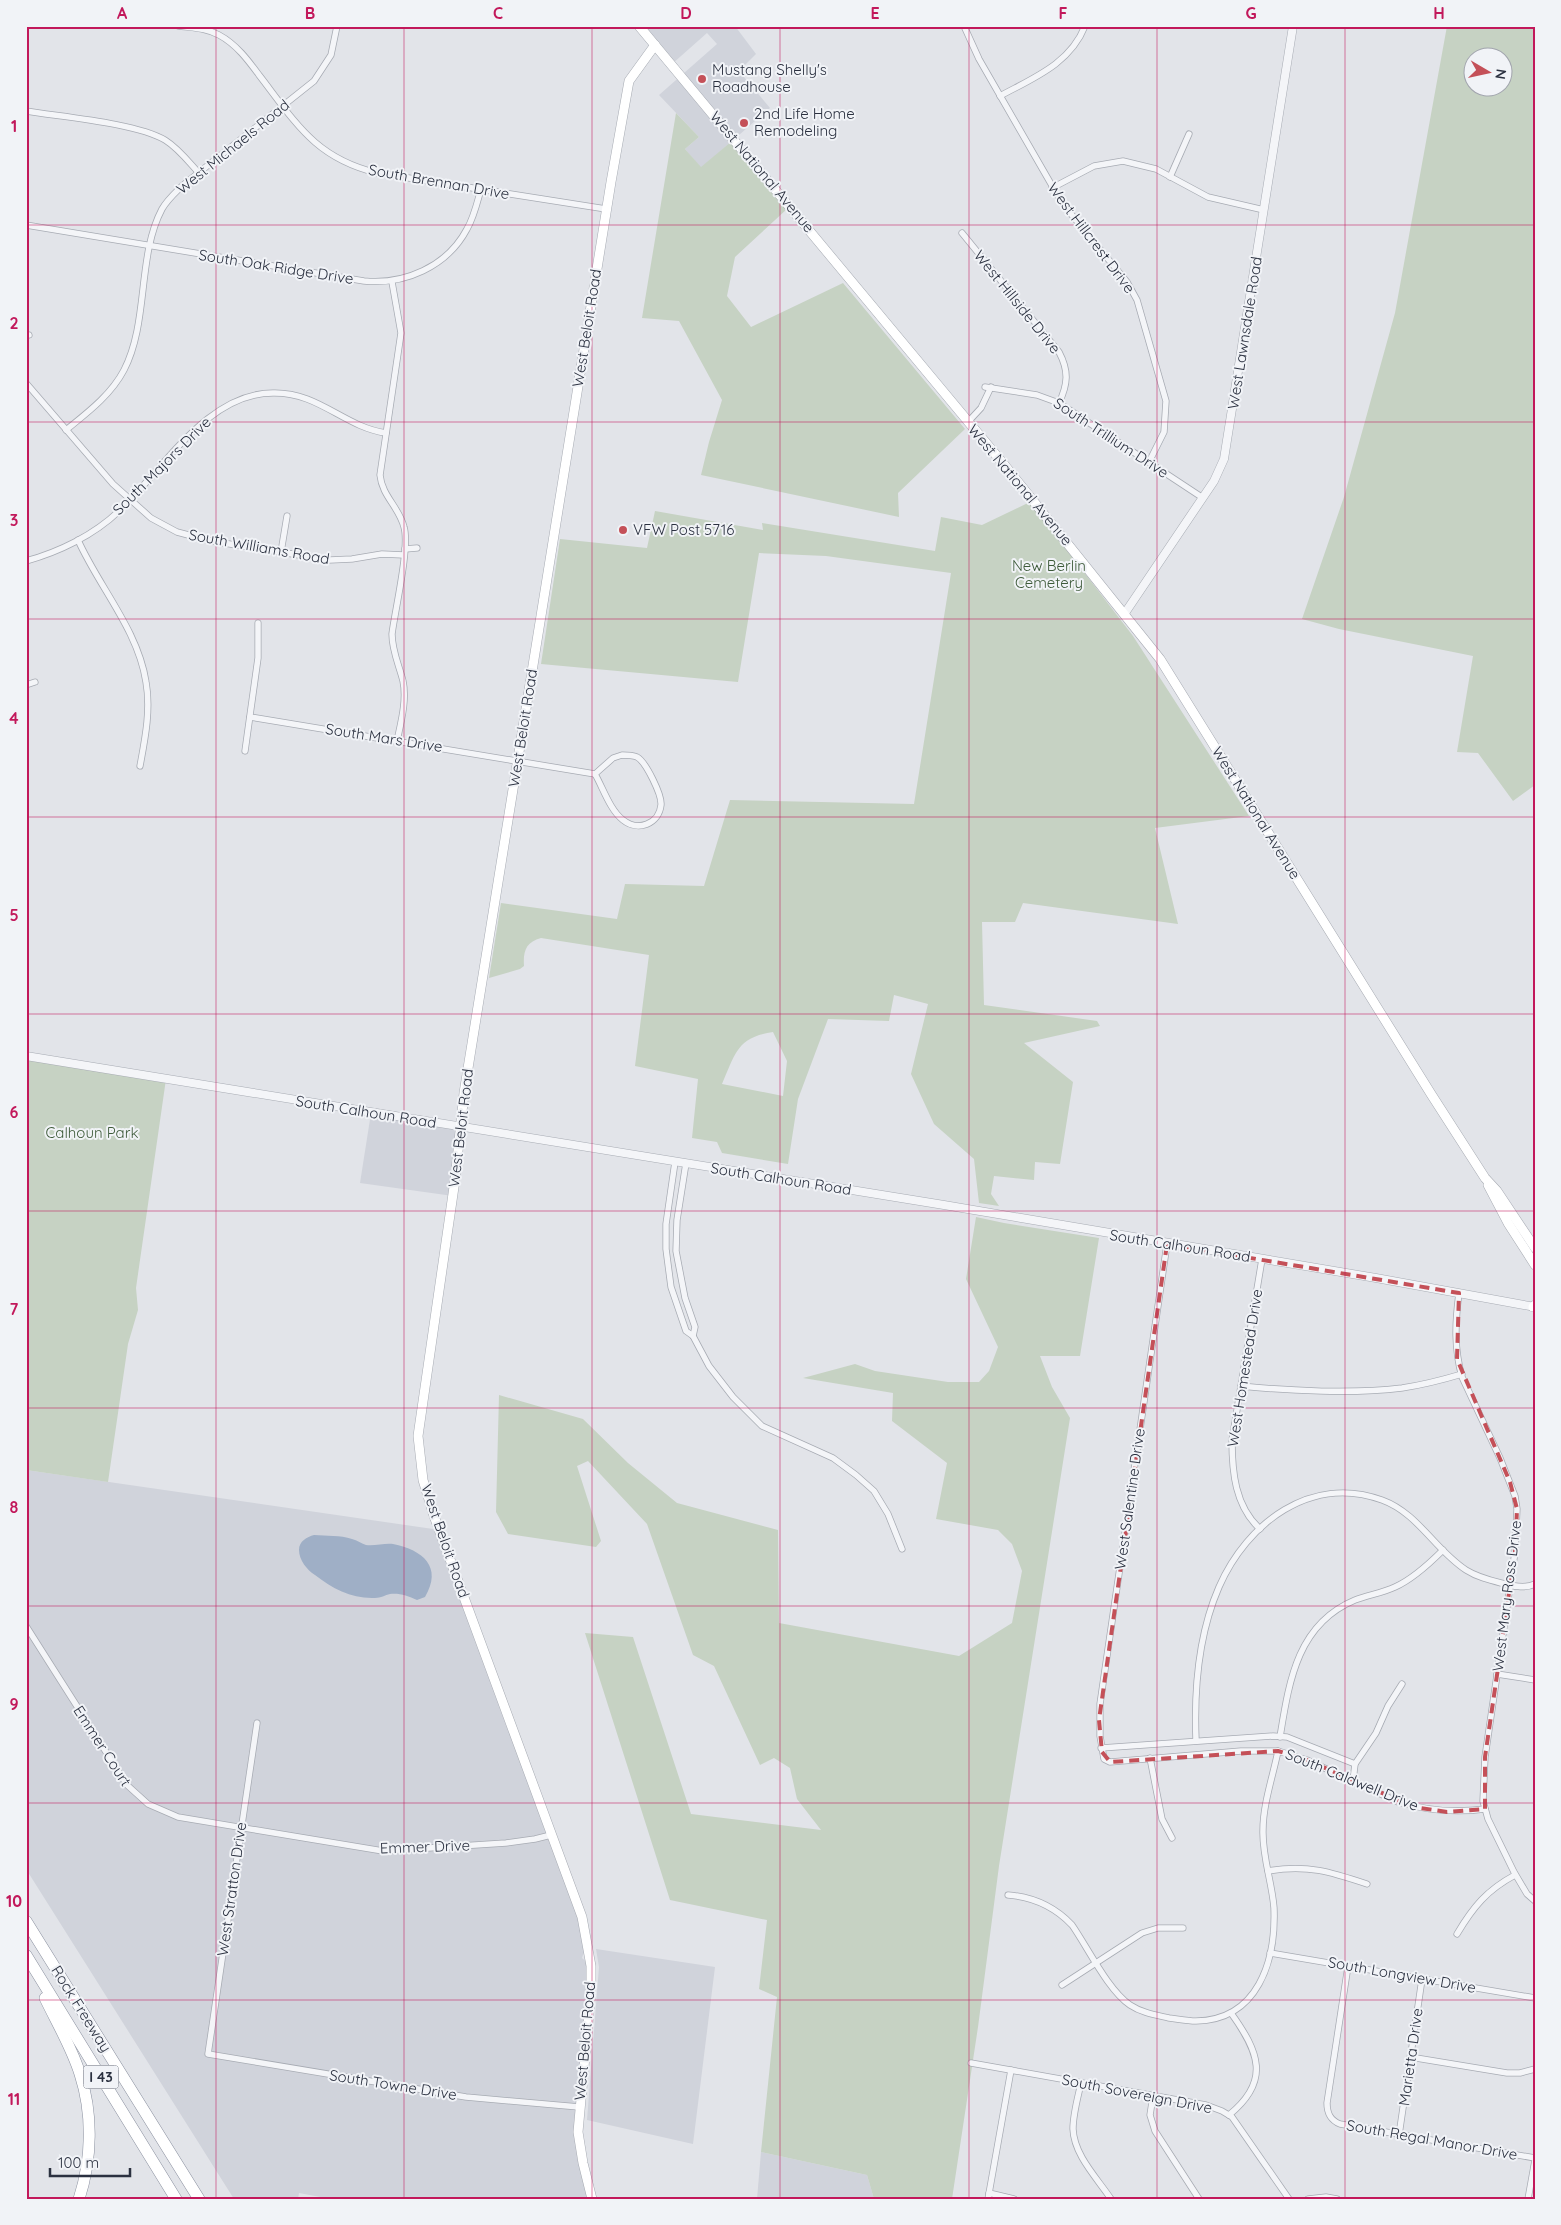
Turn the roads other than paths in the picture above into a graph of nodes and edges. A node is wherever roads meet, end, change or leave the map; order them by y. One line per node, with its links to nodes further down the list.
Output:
1 (178, 26): 9 (street, South Brennan Drive)
2 (337, 26): 9 (street, West Michaels Road)
3 (639, 26): 7 (main road, West National Avenue)
4 (964, 26): 8 (street, West Hillcrest Drive)
5 (1085, 26): 8 (street)
6 (1293, 26): 17 (street, West Lawnsdale Road)
7 (655, 45): 16 (main road, West Beloit Road); 24 (main road, West National Avenue)
8 (1000, 96): 14 (street, West Hillcrest Drive)
9 (283, 106): 12 (street, West Michaels Road); 15 (street, South Brennan Drive)
10 (26, 112): 12 (street)
11 (1189, 134): 13 (street)
12 (198, 172): 20 (street, West Michaels Road)
13 (1170, 177): 14 (street); 17 (street)
14 (1052, 188): 27 (street, West Hillcrest Drive)
15 (481, 189): 16 (street, South Brennan Drive); 21 (street, South Oak Ridge Drive)
16 (606, 209): 43 (main road, West Beloit Road)
17 (1264, 210): 28 (street, West Lawnsdale Road)
18 (26, 225): 20 (street, South Oak Ridge Drive)
19 (962, 233): 23 (street, West Hillside Drive)
20 (151, 246): 21 (street, South Oak Ridge Drive); 25 (street, West Michaels Road)
21 (392, 282): 26 (street)
22 (26, 383): 25 (street, South Williams Road)
23 (1059, 402): 24 (street, South Trillium Drive); 27 (street, South Trillium Drive)
24 (968, 422): 36 (main road, West National Avenue)
25 (66, 430): 29 (street, South Williams Road)
26 (386, 433): 29 (street, South Majors Drive); 34 (street)
27 (1149, 462): 28 (street, South Trillium Drive)
28 (1203, 498): 36 (street, West Lawnsdale Road)
29 (130, 500): 31 (street, South Majors Drive); 33 (street, South Williams Road)
30 (286, 516): 33 (street)
31 (78, 540): 35 (street, South Majors Drive); 44 (street)
32 (417, 548): 34 (street, South Williams Road)
33 (281, 552): 34 (street, South Williams Road)
34 (405, 552): 41 (street)
35 (26, 561)
36 (1125, 613): 50 (main road, West National Avenue)
37 (258, 623): 40 (street)
38 (35, 682): 39 (street)
39 (26, 685)
40 (250, 717): 41 (street, South Mars Drive); 42 (street)
41 (397, 741): 43 (street, South Mars Drive)
42 (245, 751)
43 (518, 760): 45 (street, South Mars Drive); 47 (main road, West Beloit Road)
44 (140, 766)
45 (595, 774): 45 (street)
46 (26, 1056): 47 (street, South Calhoun Road)
47 (461, 1127): 48 (street, South Calhoun Road); 83 (main road, West Beloit Road)
48 (675, 1162): 49 (street, South Calhoun Road); 53 (street)
49 (686, 1164): 51 (street, South Calhoun Road); 54 (street)
50 (1485, 1178): 52 (main road, West National Avenue); 56 (main road, West National Avenue)
51 (1167, 1244): 55 (street, South Calhoun Road); 76 (street, West Salentine Drive)
52 (1535, 1248)
53 (666, 1249): 54 (street); 59 (street)
54 (676, 1249): 57 (street)
55 (1262, 1259): 58 (street, South Calhoun Road); 63 (street, West Homestead Drive)
56 (1535, 1265)
57 (683, 1292): 59 (street); 61 (street)
58 (1459, 1293): 60 (street, South Calhoun Road); 62 (street, West Mary Ross Drive)
59 (674, 1295): 61 (street)
60 (1534, 1306)
61 (693, 1336): 65 (street)
62 (1462, 1374): 63 (street); 68 (street, West Mary Ross Drive)
63 (1241, 1386): 64 (street, West Homestead Drive)
64 (1260, 1529): 66 (street); 75 (street)
65 (902, 1549)
66 (1443, 1550): 68 (street); 74 (street)
67 (1535, 1584): 68 (street)
68 (1510, 1585): 70 (street, West Mary Ross Drive)
69 (26, 1626): 82 (street, Emmer Court)
70 (1497, 1674): 71 (street); 81 (street, West Mary Ross Drive)
71 (1535, 1680)
72 (1402, 1684): 79 (street)
73 (256, 1723): 82 (street, West Stratton Drive)
74 (1280, 1737): 75 (street, South Caldwell Drive); 79 (street, South Caldwell Drive)
75 (1196, 1740): 76 (street, South Caldwell Drive)
76 (1102, 1751): 78 (street, South Caldwell Drive)
77 (1278, 1751): 78 (street, South Caldwell Drive); 80 (street, South Caldwell Drive); 85 (street)
78 (1150, 1758): 84 (street)
79 (1355, 1764): 80 (street)
80 (1353, 1781): 81 (street, South Caldwell Drive)
81 (1486, 1809): 86 (street, West Mary Ross Drive)
82 (241, 1827): 83 (street, Emmer Drive); 102 (street, West Stratton Drive)
83 (550, 1835): 109 (main road, West Beloit Road)
84 (1172, 1838)
85 (1268, 1871): 87 (street); 93 (street)
86 (1515, 1874): 89 (street, West Mary Ross Drive); 92 (street)
87 (1367, 1884)
88 (1008, 1895): 96 (street)
89 (1535, 1901)
90 (26, 1921): 112 (highway, Rock Freeway / I 43)
91 (1183, 1928): 96 (street)
92 (1457, 1934)
93 (1270, 1953): 97 (street, South Longview Drive); 101 (street)
94 (26, 1955): 116 (highway, Rock Freeway / I 43)
95 (26, 1961): 115 (highway)
96 (1096, 1962): 99 (street); 101 (street)
97 (1348, 1966): 98 (street, South Longview Drive); 111 (street, South Regal Manor Drive)
98 (1422, 1979): 100 (street, South Longview Drive); 103 (street, Marietta Drive)
99 (1062, 1985)
100 (1535, 1998)
101 (1232, 2013): 110 (street)
102 (208, 2054): 109 (street, South Towne Drive)
103 (1410, 2057): 105 (street); 111 (street, Marietta Drive)
104 (971, 2063): 106 (street, South Sovereign Drive)
105 (1535, 2068)
106 (1011, 2070): 107 (street, South Sovereign Drive); 114 (street)
107 (1081, 2083): 108 (street, South Sovereign Drive); 121 (street)
108 (1153, 2096): 110 (street, South Sovereign Drive); 122 (street)
109 (579, 2107): 119 (main road, West Beloit Road)
110 (1229, 2115): 123 (street, South Sovereign Drive)
111 (1399, 2135): 113 (street, South Regal Manor Drive)
112 (162, 2139): 117 (highway, Rock Freeway / I 43); 118 (highway)
113 (1535, 2159): 126 (street)
114 (989, 2196): 120 (street)
115 (79, 2199)
116 (176, 2199)
117 (200, 2199)
118 (207, 2199)
119 (592, 2199)
120 (1014, 2199)
121 (1111, 2199)
122 (1199, 2199)
123 (1289, 2199)
124 (1308, 2199): 125 (street)
125 (1338, 2199)
126 (1528, 2199)

